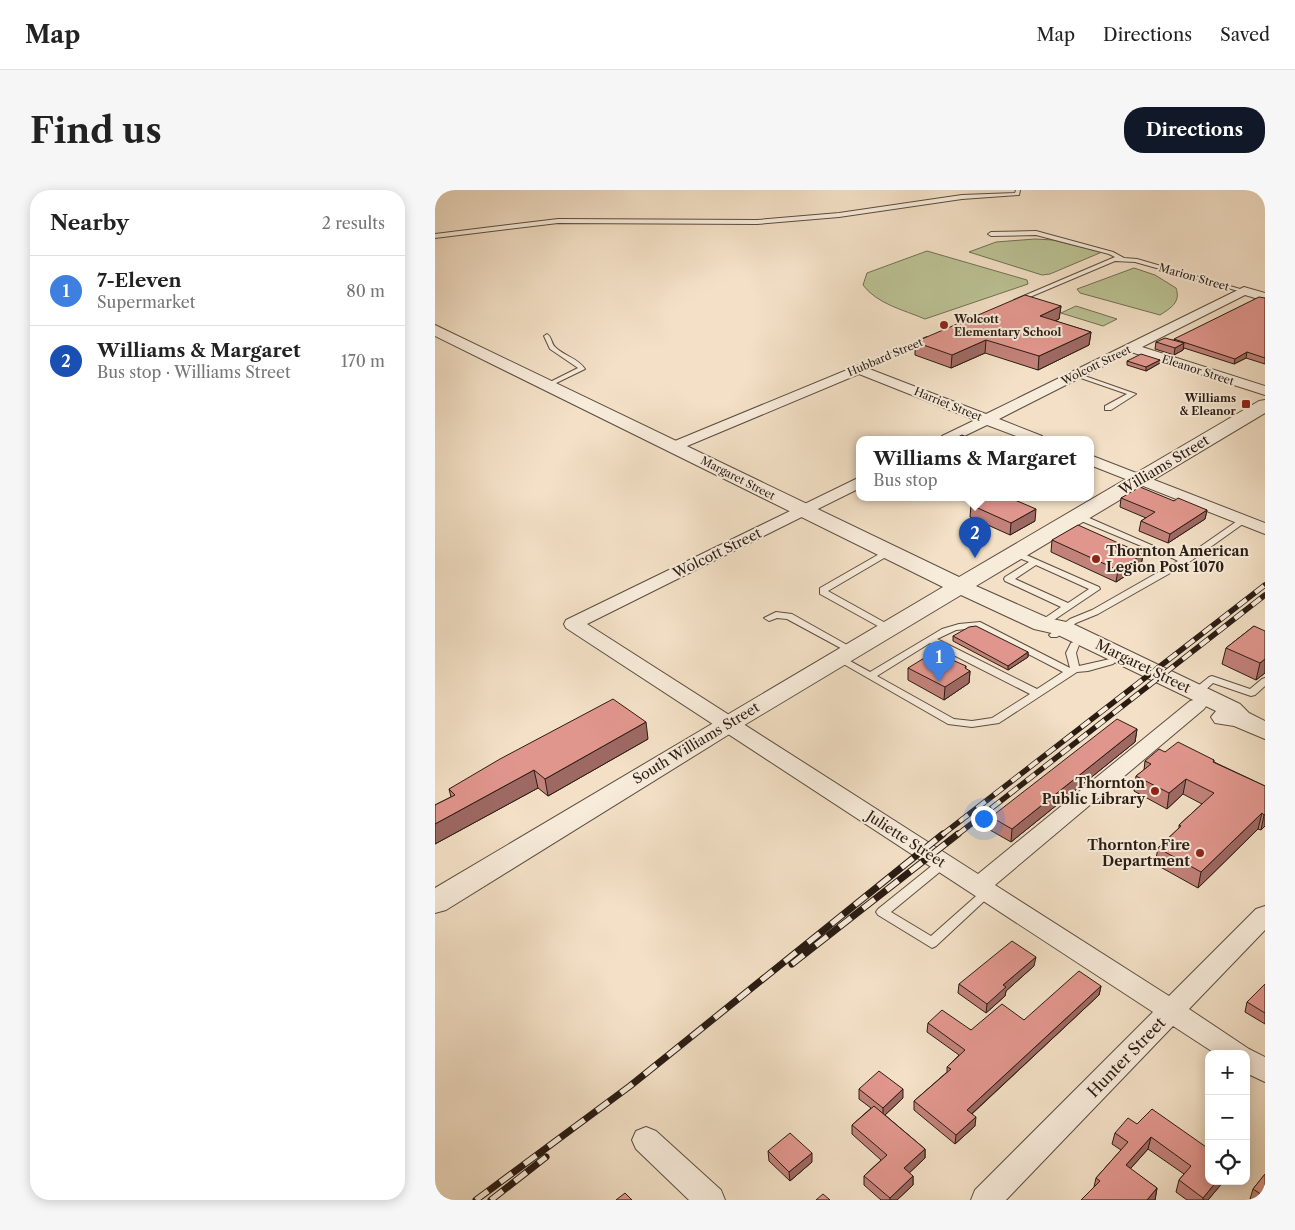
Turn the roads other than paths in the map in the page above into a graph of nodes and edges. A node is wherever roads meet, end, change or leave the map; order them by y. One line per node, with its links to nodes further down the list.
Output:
1 (1018, 190): 3 (lane)
2 (991, 234): 4 (lane)
3 (435, 236)
4 (1123, 259): 5 (lane, Marion Street); 7 (lane)
5 (1245, 291): 6 (street, Marion Street); 11 (street, Wolcott Street)
6 (1265, 297)
7 (1009, 303)
8 (435, 330): 14 (street, Margaret Street)
9 (939, 334): 12 (lane, Hubbard Street)
10 (547, 336): 14 (lane)
11 (1131, 348): 13 (street, Wolcott Street); 15 (street, Eleanor Street)
12 (859, 369): 18 (street, Harriet Street); 21 (street, Hubbard Street)
13 (1077, 375): 17 (lane); 18 (street, Wolcott Street)
14 (548, 385): 21 (street, Margaret Street)
15 (1265, 391)
16 (1265, 405): 23 (street, Williams Street)
17 (1108, 408)
18 (987, 419): 19 (street, Wolcott Street); 20 (street, Harriet Street)
19 (953, 436)
20 (1030, 436)
21 (675, 446): 25 (street, Margaret Street)
22 (1094, 462): 23 (street)
23 (1139, 480): 26 (street, Williams Street); 27 (street)
24 (856, 484): 25 (street, Wolcott Street)
25 (803, 510): 30 (street, Margaret Street); 37 (street, Wolcott Street)
26 (1077, 516): 29 (lane); 31 (street, Williams Street)
27 (1243, 521): 28 (street); 33 (lane)
28 (1265, 529)
29 (1161, 551)
30 (888, 552): 35 (street, Margaret Street); 38 (lane)
31 (1015, 553): 34 (lane); 35 (street, Williams Street)
32 (1174, 557): 33 (lane)
33 (1185, 561): 40 (lane)
34 (1035, 562): 40 (lane); 40 (lane)
35 (959, 586): 38 (street, South Williams Street); 40 (street, Margaret Street)
36 (769, 618): 41 (lane)
37 (573, 624): 46 (street, Juliette Street)
38 (888, 628): 41 (street, South Williams Street)
39 (930, 639): 40 (lane); 42 (lane); 44 (lane)
40 (1064, 640): 44 (lane); 45 (street, Margaret Street); 45 (street, Margaret Street)
41 (845, 654): 42 (lane); 46 (street, South Williams Street)
42 (870, 676): 44 (lane)
43 (1265, 681): 45 (lane)
44 (1037, 693)
45 (1197, 698): 47 (street, Margaret Street); 49 (street)
46 (727, 724): 48 (street, Juliette Street); 50 (street, South Williams Street)
47 (1265, 731)
48 (943, 863): 49 (street, Juliette Street); 49 (lane)
49 (983, 889): 52 (street, Juliette Street)
50 (435, 902)
51 (1265, 915): 52 (street, Hunter Street)
52 (1171, 1011): 53 (street, Juliette Street); 58 (street, Hunter Street)
53 (1232, 1050)
54 (1250, 1062): 55 (street)
55 (1265, 1072)
56 (646, 1140): 57 (street)
57 (710, 1200)
58 (986, 1200)

